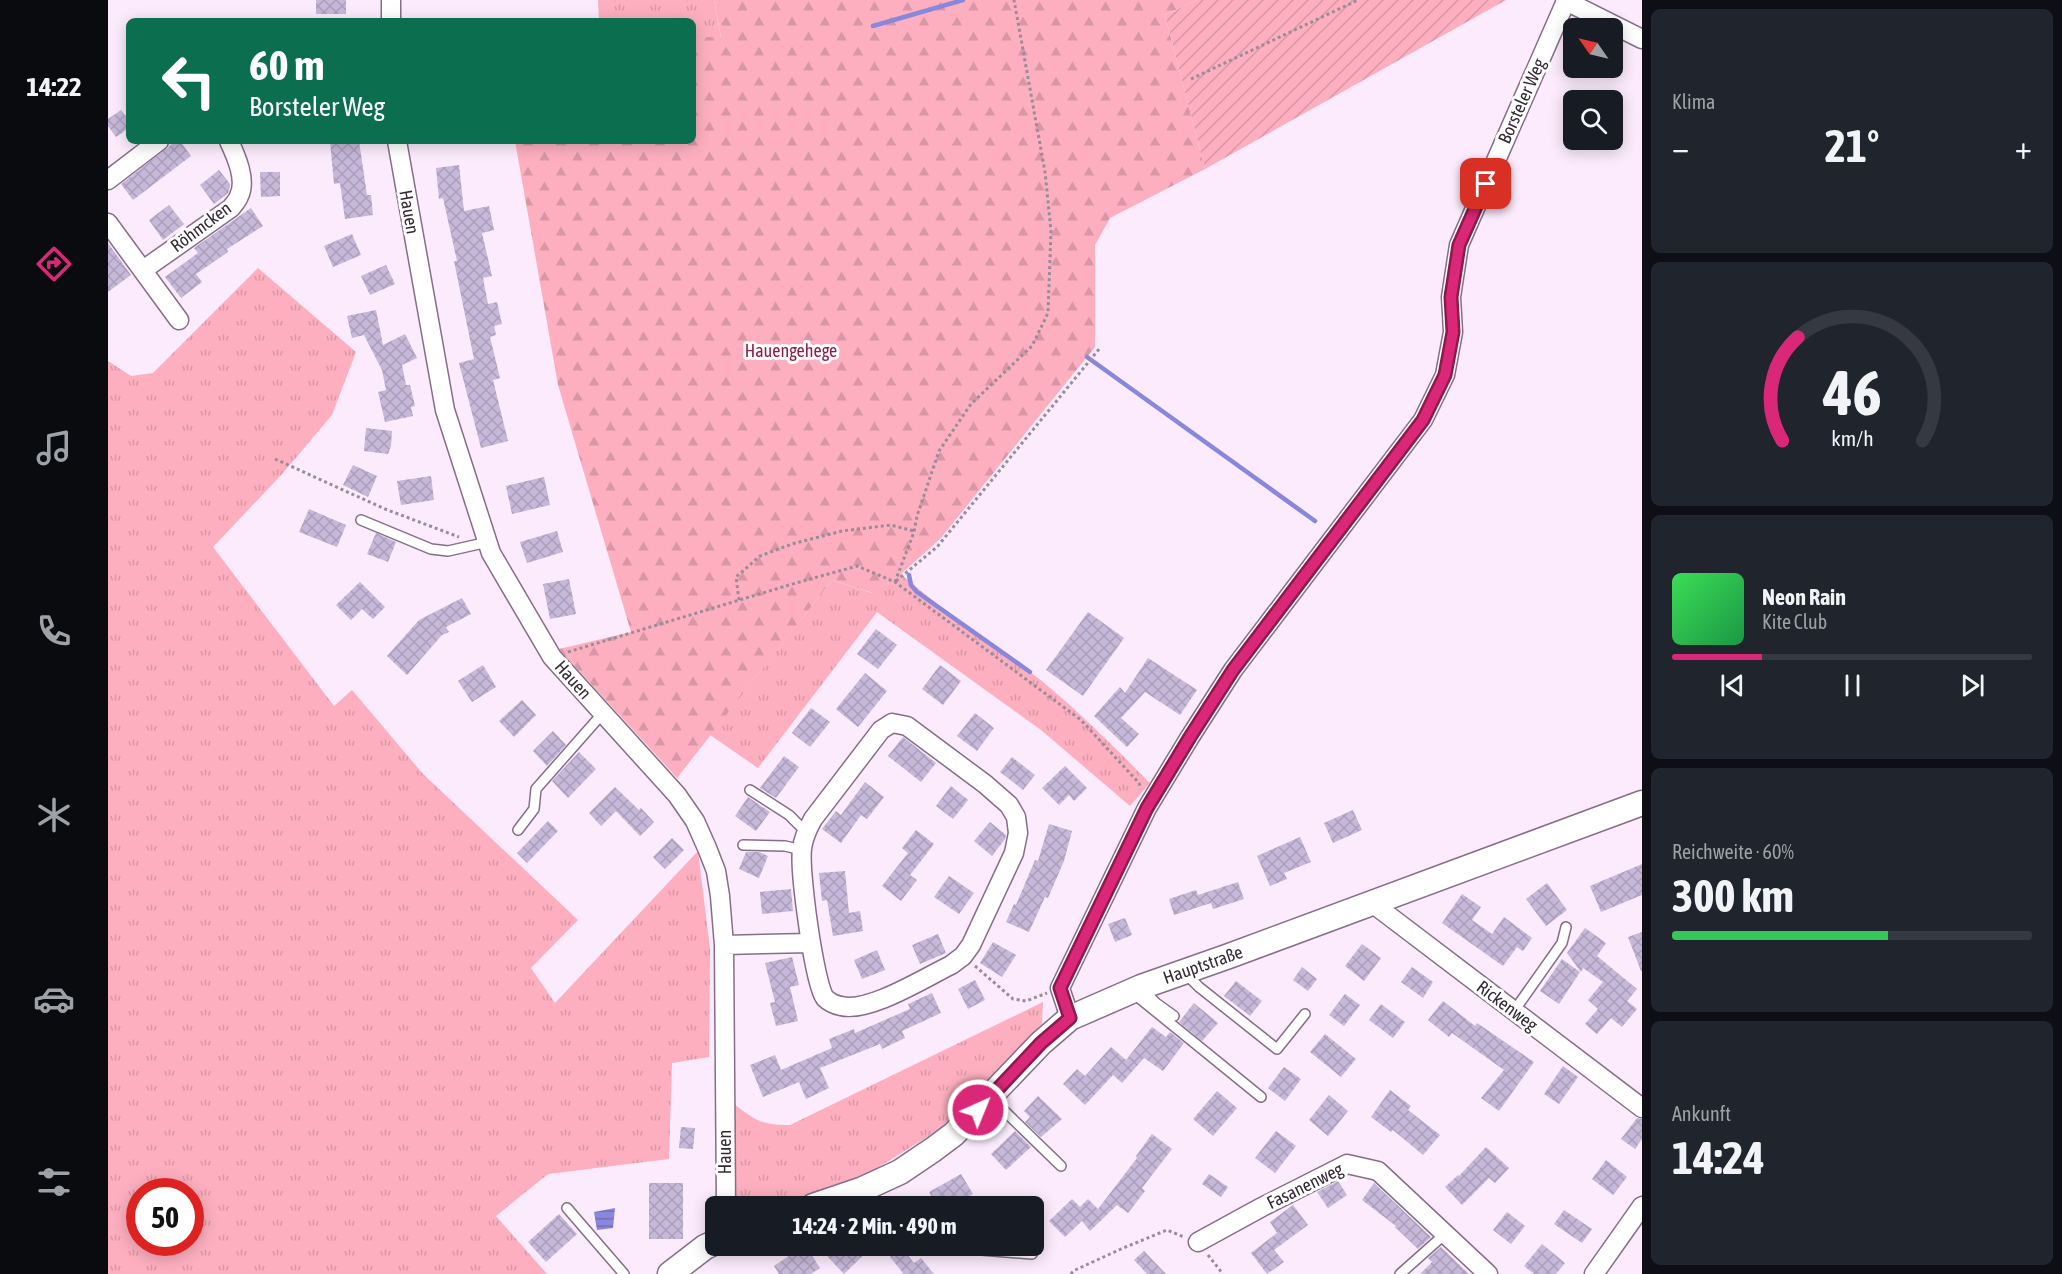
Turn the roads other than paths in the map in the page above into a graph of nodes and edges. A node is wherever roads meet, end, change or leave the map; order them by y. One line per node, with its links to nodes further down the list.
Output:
1 (391, 0): 3 (street)
2 (1565, 1): 4 (street); 30 (street, Borsteler Weg)
3 (391, 18)
4 (1642, 39)
5 (155, 144): 8 (street)
6 (230, 144): 10 (street, Röhmcken)
7 (398, 144): 13 (street, Hauen)
8 (108, 180)
9 (108, 223): 10 (street)
10 (143, 270): 11 (street)
11 (179, 320)
12 (361, 520): 13 (lane)
13 (488, 542): 14 (street, Hauen)
14 (603, 713): 17 (lane); 24 (street, Hauen)
15 (750, 790): 18 (lane)
16 (1642, 803): 21 (main road, Hauptstraße)
17 (518, 830)
18 (806, 832): 20 (street); 23 (street)
19 (743, 845): 20 (lane)
20 (802, 850): 23 (street)
21 (1372, 903): 25 (main road, Hauptstraße); 27 (street, Rickenweg)
22 (1566, 927): 27 (lane)
23 (810, 943): 24 (street)
24 (724, 945): 35 (street, Hauen)
25 (1183, 972): 26 (main road, Hauptstraße); 28 (lane)
26 (1136, 989): 29 (lane); 30 (main road, Hauptstraße); 32 (lane)
27 (1514, 1011): 33 (street, Rickenweg)
28 (1305, 1014)
29 (1174, 1016)
30 (1070, 1018): 31 (main road, Hauptstraße)
31 (990, 1097): 34 (lane); 36 (main road, Hauptstraße)
32 (1261, 1097)
33 (1642, 1108)
34 (1061, 1166)
35 (726, 1196)
36 (870, 1196)
37 (1642, 1206): 46 (street)
38 (567, 1208): 42 (lane)
39 (1445, 1234): 40 (street, Fasanenweg); 44 (lane); 45 (street, Fasanenweg)
40 (1198, 1242)
41 (705, 1248): 43 (main road)
42 (624, 1274)
43 (670, 1274)
44 (1400, 1274)
45 (1488, 1274)
46 (1594, 1274)

